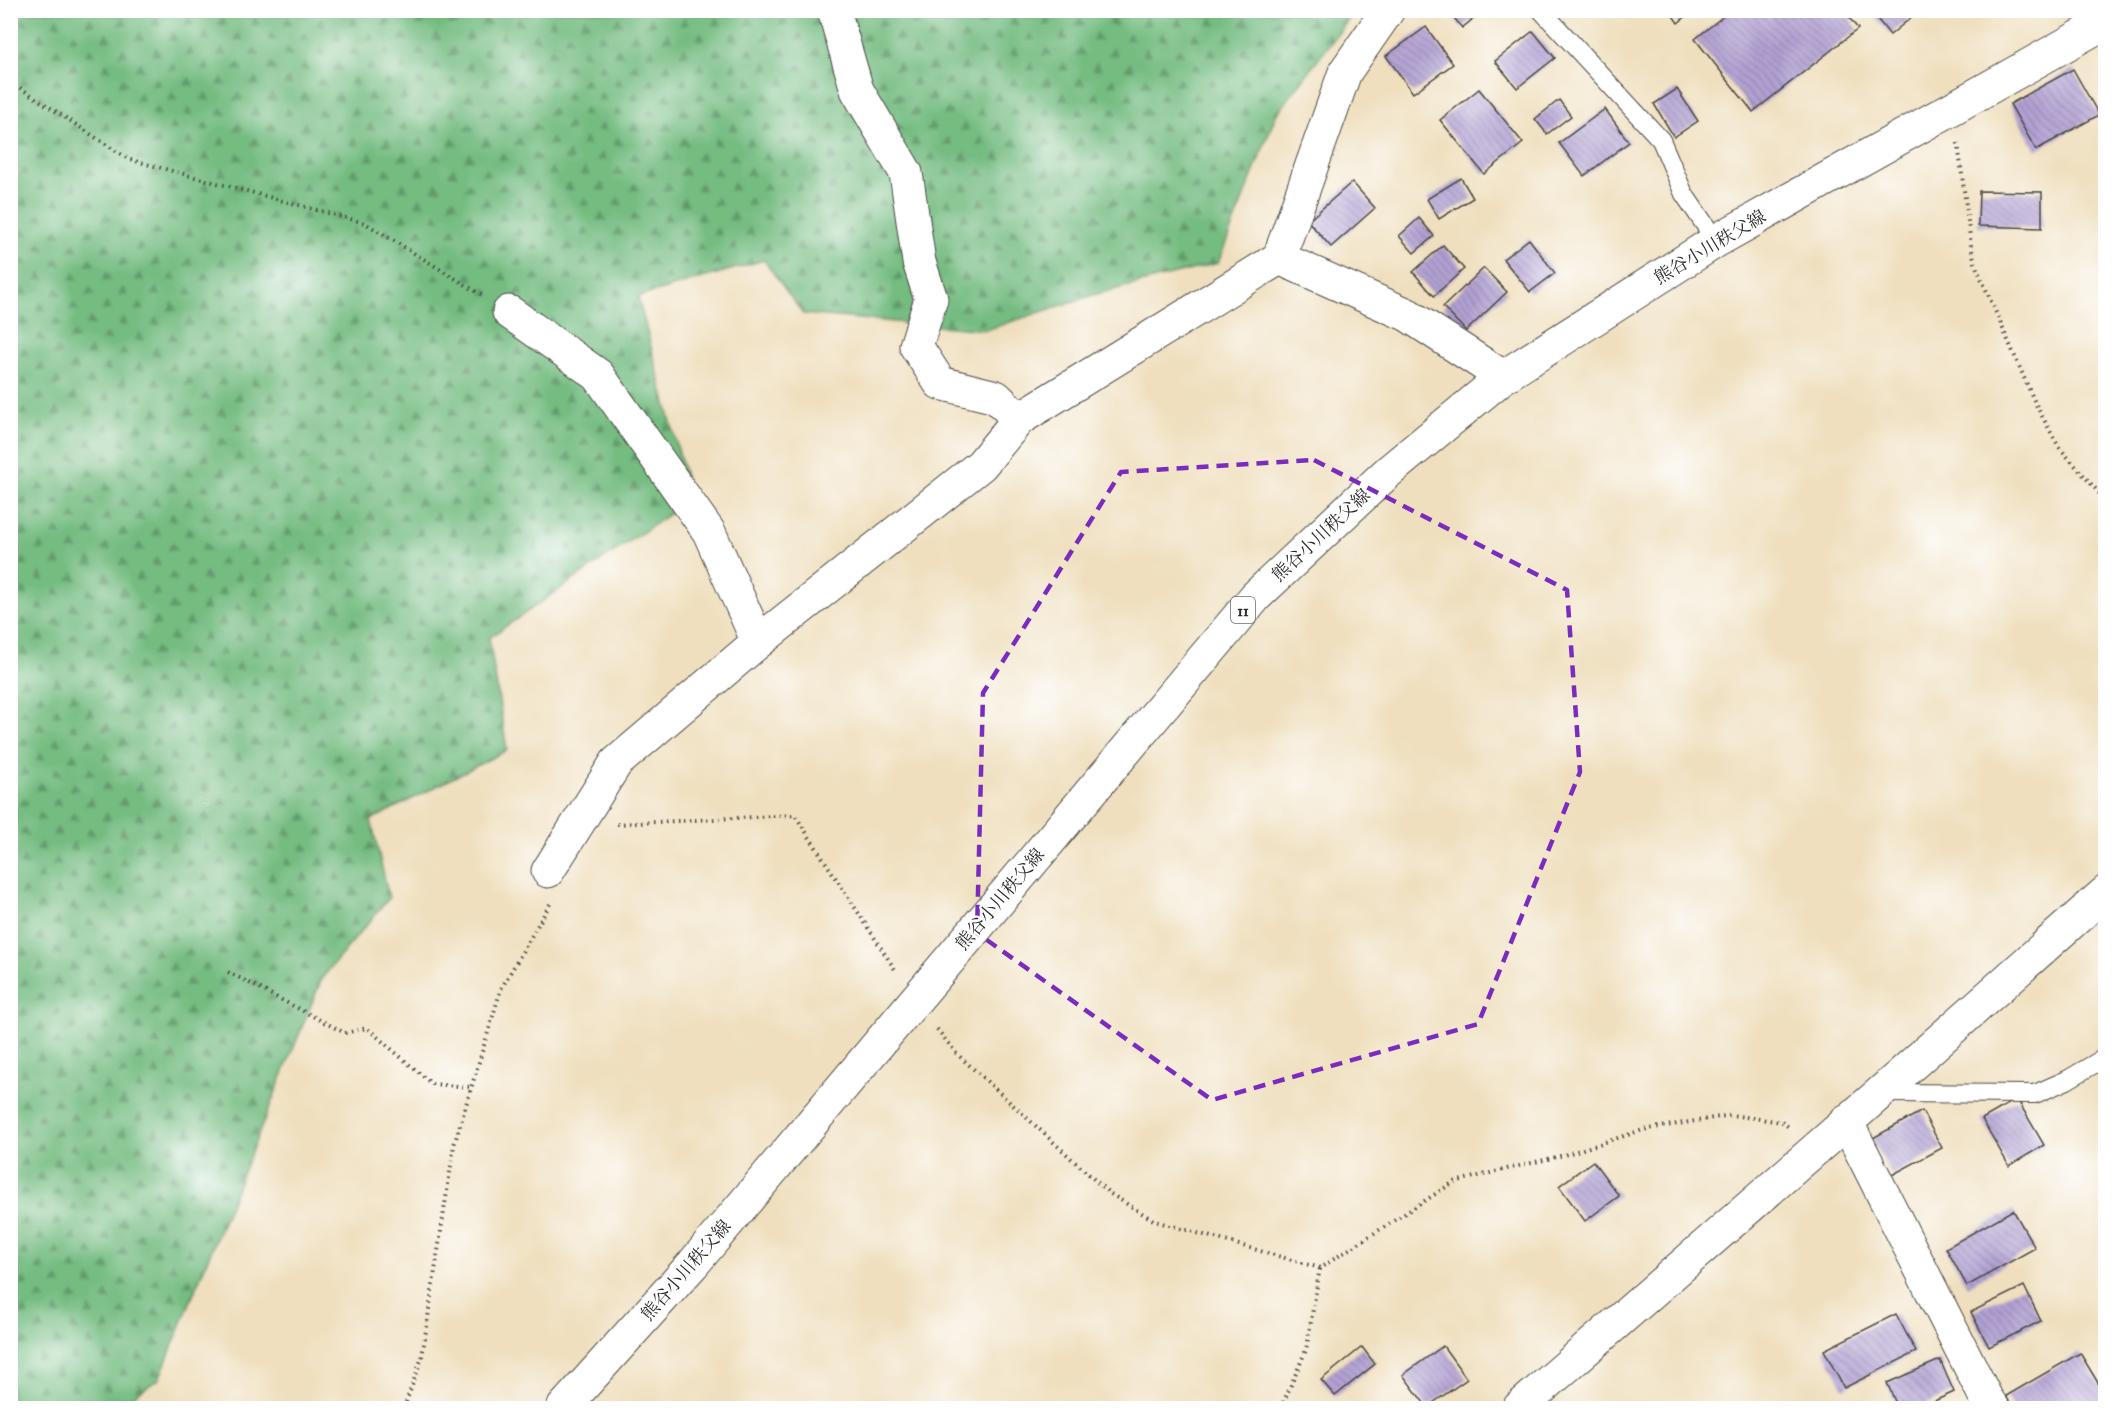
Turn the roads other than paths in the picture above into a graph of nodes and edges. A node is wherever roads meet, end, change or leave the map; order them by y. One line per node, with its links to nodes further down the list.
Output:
1 (834, 10): 9 (street)
2 (1388, 10): 6 (street)
3 (1540, 10): 5 (lane)
4 (2106, 22): 5 (street, 熊谷小川秩父線 / 11)
5 (1716, 241): 8 (street, 熊谷小川秩父線 / 11)
6 (1279, 258): 8 (street); 9 (street)
7 (509, 312): 10 (street)
8 (1503, 377): 16 (street, 熊谷小川秩父線 / 11)
9 (1019, 418): 10 (street)
10 (758, 642): 11 (street)
11 (550, 886)
12 (2106, 892): 14 (street)
13 (2106, 1057): 14 (lane)
14 (1880, 1093): 15 (street)
15 (1846, 1121): 17 (street); 18 (street)
16 (563, 1408)
17 (1519, 1408)
18 (1992, 1408)

